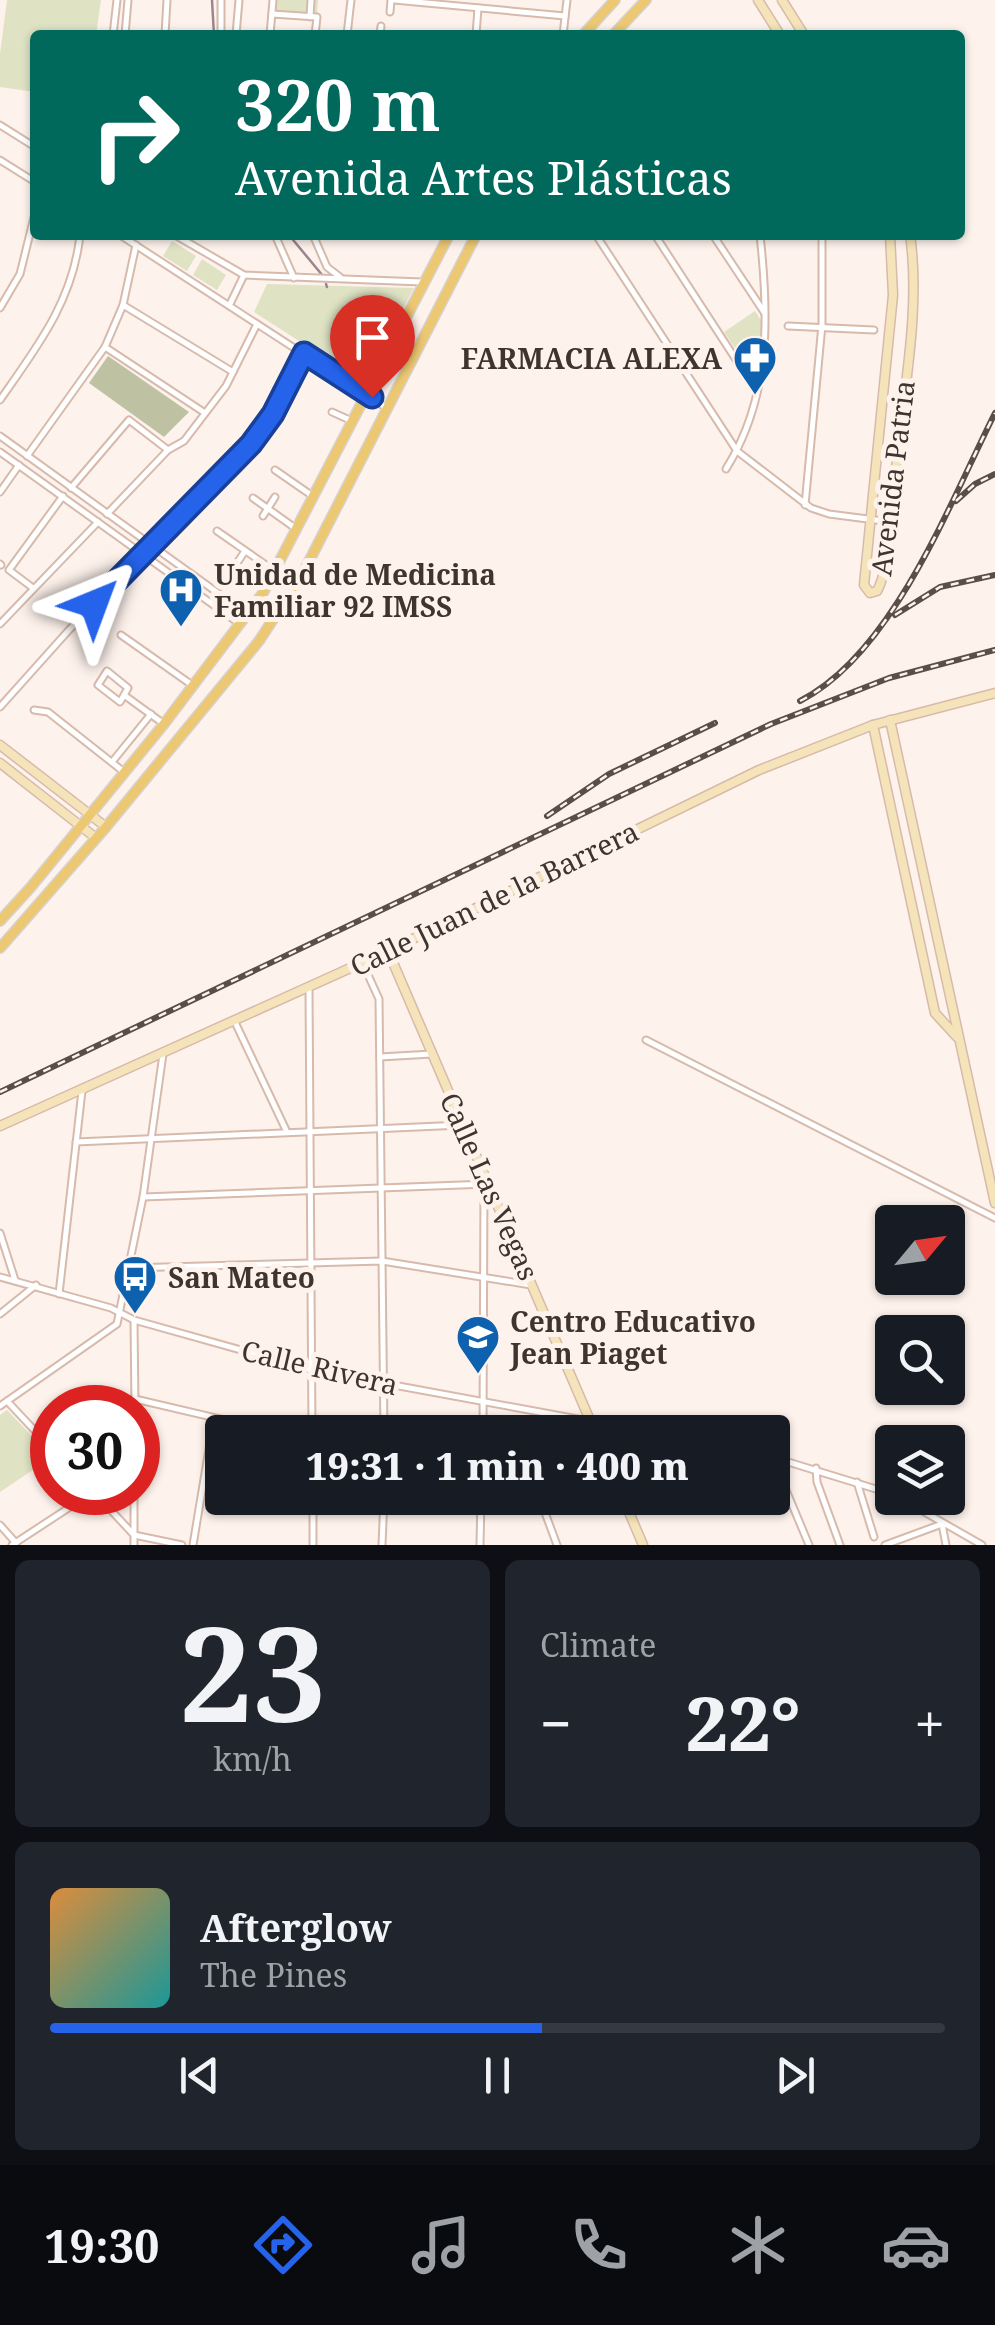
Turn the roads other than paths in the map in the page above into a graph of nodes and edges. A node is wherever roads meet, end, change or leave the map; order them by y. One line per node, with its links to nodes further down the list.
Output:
1 (116, 0): 23 (street)
2 (128, 0): 24 (street)
3 (168, 0): 25 (street)
4 (221, 0): 26 (street)
5 (240, 0): 27 (street)
6 (273, 0): 19 (street)
7 (312, 0): 21 (street)
8 (351, 0): 30 (street)
9 (392, 0): 16 (street); 18 (street)
10 (502, 0): 17 (street)
11 (566, 0): 20 (street)
12 (615, 0): 34 (main road)
13 (758, 0): 36 (street)
14 (782, 0): 37 (street)
15 (640, 2): 35 (main road)
16 (478, 8): 17 (street); 32 (street)
17 (501, 10): 20 (street)
18 (390, 12)
19 (272, 14): 21 (street); 28 (street)
20 (565, 16): 33 (street)
21 (313, 17): 29 (street)
22 (381, 26): 31 (street)
23 (113, 30)
24 (125, 30)
25 (165, 30)
26 (221, 30)
27 (237, 30)
28 (270, 30)
29 (314, 30)
30 (348, 30)
31 (381, 30)
32 (476, 30)
33 (564, 30)
34 (587, 30)
35 (617, 30)
36 (777, 30)
37 (801, 30)
38 (0, 125): 39 (street)
39 (30, 144)
40 (0, 160): 41 (street)
41 (30, 179)
42 (30, 233): 64 (street)
43 (79, 240): 75 (street)
44 (128, 240): 57 (street)
45 (184, 240): 58 (street)
46 (278, 240): 59 (street)
47 (314, 240): 60 (street)
48 (446, 240): 61 (main road)
49 (473, 240): 76 (main road)
50 (599, 240): 82 (street)
51 (657, 240): 74 (street)
52 (717, 240): 65 (street)
53 (760, 240): 65 (street)
54 (823, 240): 68 (street)
55 (890, 240): 98 (street, Avenida Patria)
56 (910, 240): 100 (street, Avenida Patria)
57 (136, 245): 62 (street); 63 (street)
58 (244, 275): 59 (street); 62 (street)
59 (294, 278): 60 (street)
60 (342, 279): 61 (street)
61 (425, 282): 73 (main road)
62 (230, 304): 66 (street)
63 (122, 305): 70 (street); 72 (street)
64 (0, 308)
65 (767, 316): 74 (street)
66 (257, 324): 71 (street); 72 (street)
67 (788, 326): 68 (street)
68 (822, 326): 69 (street); 94 (street)
69 (874, 330)
70 (105, 347): 78 (street); 84 (street)
71 (304, 353): 73 (street); 103 (street)
72 (233, 372): 78 (street)
73 (368, 394): 76 (street); 79 (main road)
74 (758, 394): 82 (street)
75 (0, 400)
76 (385, 406): 128 (main road)
77 (332, 412): 79 (street)
78 (204, 413): 81 (street)
79 (354, 422): 92 (main road)
80 (0, 436): 84 (street)
81 (168, 450): 88 (street); 96 (street)
82 (737, 451): 86 (street); 94 (street)
83 (0, 452): 85 (street)
84 (28, 456): 88 (street)
85 (19, 465): 89 (street); 90 (street)
86 (726, 469)
87 (275, 470): 92 (street)
88 (71, 488): 96 (street)
89 (0, 492)
90 (63, 496): 99 (street); 108 (street)
91 (275, 497): 95 (street)
92 (315, 497): 101 (main road)
93 (253, 498): 95 (street)
94 (806, 505): 98 (street)
95 (268, 508): 97 (street); 101 (street)
96 (107, 514): 103 (street)
97 (263, 516)
98 (870, 519): 100 (street); 100 (street, Avenida Patria)
99 (98, 522): 105 (street); 108 (street)
100 (891, 522)
101 (298, 529): 107 (main road)
102 (217, 530): 104 (street)
103 (152, 544): 105 (street); 109 (street)
104 (245, 551): 106 (street); 107 (street)
105 (143, 554): 111 (street); 116 (street)
106 (235, 566)
107 (276, 572): 109 (main road)
108 (34, 589): 110 (street)
109 (247, 614): 111 (main road)
110 (2, 619)
111 (240, 624): 113 (main road)
112 (121, 635): 113 (street)
113 (194, 686): 120 (main road)
114 (995, 693): 119 (street, Calle Juan de la Barrera)
115 (124, 695): 115 (street); 118 (street)
116 (0, 707)
117 (34, 710): 123 (street)
118 (151, 714): 120 (street); 123 (street)
119 (890, 720): 121 (street, Calle Juan de la Barrera); 137 (street)
120 (164, 724): 125 (main road)
121 (873, 726): 132 (street, Calle Juan de la Barrera); 137 (street)
122 (0, 745): 126 (street)
123 (112, 762): 125 (street)
124 (0, 763): 127 (street)
125 (124, 772): 126 (main road)
126 (91, 814): 127 (main road); 128 (street)
127 (81, 824): 129 (street); 130 (main road)
128 (106, 827): 129 (main road)
129 (96, 838): 131 (main road)
130 (0, 920)
131 (0, 948)
132 (388, 950): 133 (street, Calle Juan de la Barrera); 139 (street, Calle Las Vegas)
133 (362, 962): 134 (street, Calle Juan de la Barrera); 140 (street)
134 (308, 986): 135 (street, Calle Juan de la Barrera); 146 (street)
135 (234, 1020): 138 (street, Calle Juan de la Barrera); 145 (street)
136 (646, 1040): 154 (street)
137 (960, 1040): 153 (street)
138 (163, 1051): 141 (street, Calle Juan de la Barrera); 147 (street)
139 (432, 1054): 140 (street); 142 (street, Calle Las Vegas)
140 (380, 1056): 144 (street)
141 (82, 1088): 143 (street, Calle Juan de la Barrera); 148 (street)
142 (462, 1125): 144 (street); 149 (street, Calle Las Vegas)
143 (0, 1126)
144 (381, 1127): 146 (street); 150 (street)
145 (286, 1130): 146 (street); 147 (street)
146 (312, 1130): 151 (street)
147 (152, 1136): 148 (street); 152 (street)
148 (76, 1142): 164 (street)
149 (486, 1183): 150 (street); 160 (street); 163 (street, Calle Las Vegas)
150 (381, 1186): 151 (street); 157 (street)
151 (312, 1189): 152 (street); 156 (street)
152 (143, 1197): 158 (street)
153 (995, 1203)
154 (995, 1218)
155 (0, 1233): 161 (street)
156 (312, 1260): 157 (street); 158 (street); 168 (street)
157 (382, 1260): 160 (street); 169 (street)
158 (128, 1268): 165 (street)
159 (0, 1277): 161 (street, Calle Rivera)
160 (485, 1278): 163 (street); 172 (street)
161 (15, 1280): 162 (street, Calle Rivera)
162 (36, 1285): 164 (street, Calle Rivera); 166 (street)
163 (534, 1286): 179 (street, Calle Las Vegas)
164 (59, 1294): 165 (street, Calle Rivera)
165 (120, 1312): 167 (street, Calle Rivera); 171 (street)
166 (0, 1314)
167 (134, 1320): 168 (street, Calle Rivera); 170 (street)
168 (312, 1370): 169 (street, Calle Rivera); 175 (street)
169 (384, 1382): 172 (street, Calle Rivera); 176 (street)
170 (135, 1385)
171 (8, 1401): 174 (street); 181 (street)
172 (484, 1402): 177 (street); 178 (street, Calle Rivera)
173 (160, 1405): 180 (street)
174 (0, 1406)
175 (312, 1415)
176 (384, 1415)
177 (484, 1415)
178 (551, 1415)
179 (588, 1415)
180 (205, 1417)
181 (30, 1425)
182 (790, 1462): 183 (street)
183 (816, 1468): 185 (street); 212 (street)
184 (205, 1473): 205 (street)
185 (857, 1482): 186 (street); 200 (street)
186 (875, 1488)
187 (790, 1502): 211 (street)
188 (60, 1515): 202 (street)
189 (115, 1515): 199 (street)
190 (134, 1515): 199 (street)
191 (312, 1515): 206 (street)
192 (383, 1515): 207 (street)
193 (481, 1515): 208 (street)
194 (546, 1515): 209 (street)
195 (630, 1515): 210 (street)
196 (929, 1515): 197 (street)
197 (942, 1523): 201 (street); 214 (street); 215 (street)
198 (0, 1525): 202 (street)
199 (134, 1535): 203 (street); 204 (street)
200 (874, 1537)
201 (902, 1541): 213 (street)
202 (16, 1544)
203 (134, 1545)
204 (182, 1545)
205 (193, 1545)
206 (313, 1545)
207 (382, 1545)
208 (480, 1545)
209 (558, 1545)
210 (643, 1545)
211 (809, 1545)
212 (840, 1545)
213 (885, 1545)
214 (946, 1545)
215 (982, 1545)

